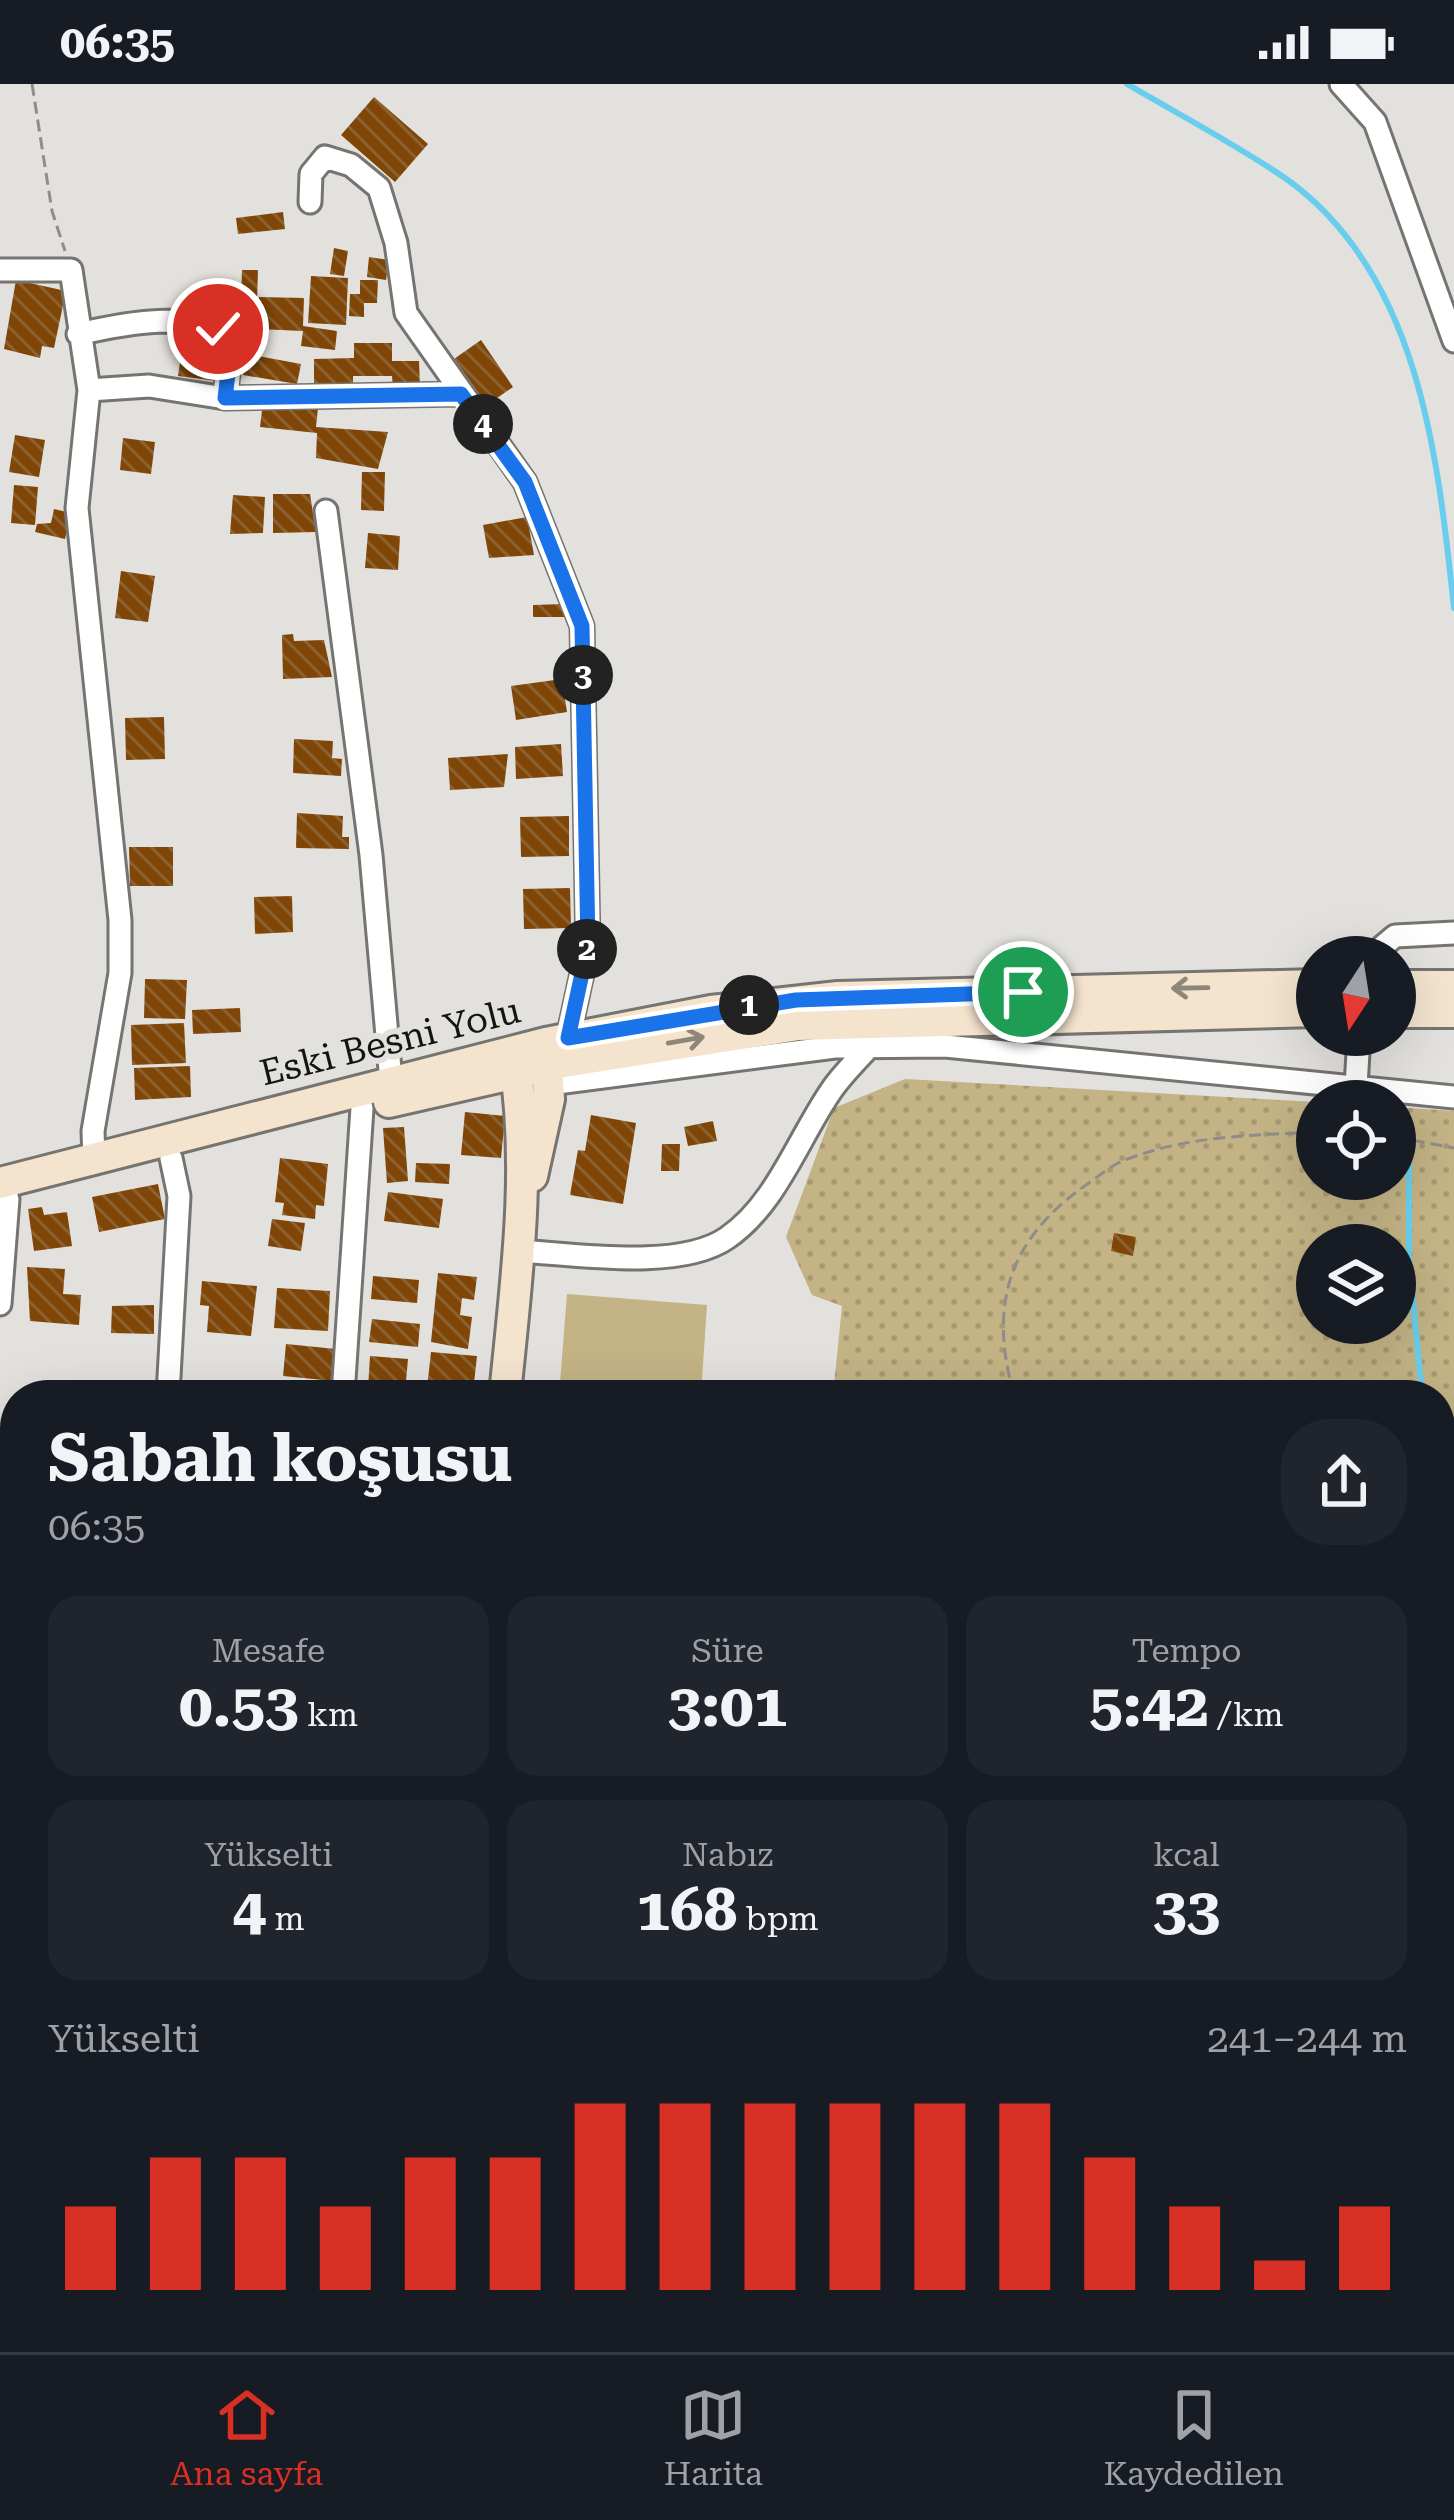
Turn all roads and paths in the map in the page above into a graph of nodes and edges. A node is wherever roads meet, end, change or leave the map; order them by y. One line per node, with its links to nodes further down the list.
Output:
1 (32, 84): 5 (path)
2 (1341, 84): 7 (street)
3 (310, 202): 9 (street)
4 (0, 270): 5 (street)
5 (71, 270): 6 (street)
6 (79, 334): 8 (street); 10 (street)
7 (1454, 341)
8 (89, 390): 10 (street); 30 (street)
9 (461, 394): 10 (street); 20 (street)
10 (225, 398)
11 (326, 511): 22 (street)
12 (1454, 933): 13 (street)
13 (1395, 936)
14 (1416, 986): 15 (main road)
15 (1454, 986)
16 (1296, 998): 20 (main road, Eski Besni Yolu)
17 (1416, 1012): 18 (main road)
18 (1454, 1012)
19 (869, 1047): 20 (street); 23 (street); 34 (street)
20 (553, 1058): 21 (main road, Eski Besni Yolu); 33 (main road)
21 (514, 1062): 22 (main road, Eski Besni Yolu); 26 (main road, Eski Besni Yolu); 33 (main road)
22 (391, 1081): 30 (main road, Eski Besni Yolu)
23 (1296, 1081)
24 (1416, 1093): 25 (street)
25 (1454, 1097)
26 (362, 1108): 31 (main road, Eski Besni Yolu); 37 (street)
27 (1296, 1133): 39 (path)
28 (1416, 1141): 29 (path)
29 (1454, 1148)
30 (94, 1158): 32 (main road, Eski Besni Yolu)
31 (171, 1158): 32 (main road, Eski Besni Yolu); 36 (street)
32 (3, 1194): 35 (street)
33 (523, 1211): 34 (main road)
34 (519, 1251): 38 (main road)
35 (0, 1304)
36 (169, 1380)
37 (345, 1380)
38 (506, 1380)
39 (1010, 1380)

